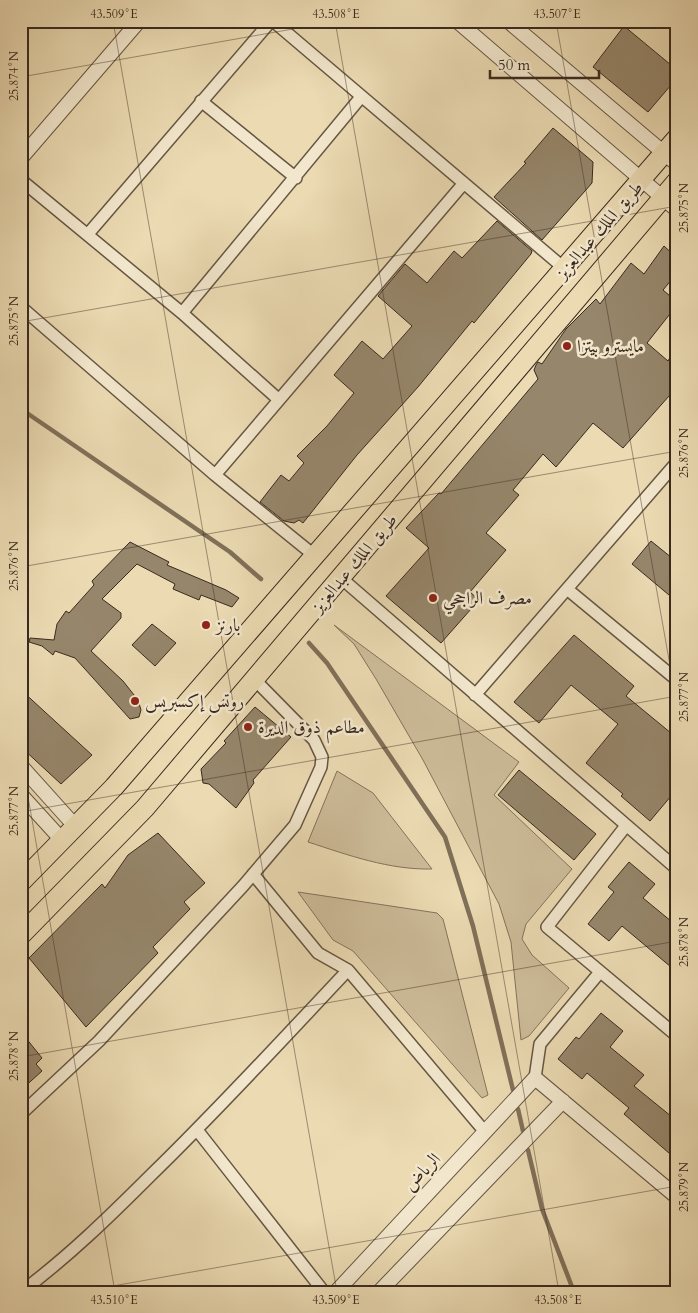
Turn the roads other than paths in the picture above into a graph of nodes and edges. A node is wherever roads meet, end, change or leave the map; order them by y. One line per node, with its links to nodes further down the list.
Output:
1 (140, 21): 8 (street)
2 (272, 21): 5 (street); 6 (street)
3 (457, 21): 12 (street)
4 (513, 23): 9 (street)
5 (361, 97): 10 (street); 14 (street)
6 (201, 101): 10 (street); 16 (street)
7 (677, 138): 9 (highway, طريق الملك عبدالعزيز)
8 (21, 158)
9 (670, 158): 12 (highway, طريق الملك عبدالعزيز)
10 (296, 178): 19 (street)
11 (21, 180): 16 (street)
12 (642, 181): 15 (street); 17 (highway, طريق الملك عبدالعزيز)
13 (677, 182): 15 (highway, طريق الملك عبدالعزيز)
14 (464, 183): 17 (street); 20 (street)
15 (669, 204): 24 (highway, طريق الملك عبدالعزيز)
16 (88, 234): 19 (street)
17 (565, 269): 23 (highway, طريق الملك عبدالعزيز)
18 (21, 307): 22 (street)
19 (182, 313): 20 (street)
20 (278, 399): 22 (street)
21 (677, 462): 25 (street)
22 (215, 475): 23 (street)
23 (315, 556): 31 (highway, طريق الملك عبدالعزيز)
24 (341, 578): 26 (highway, طريق الملك عبدالعزيز); 28 (street)
25 (567, 589): 27 (street); 28 (street)
26 (255, 680): 35 (street); 37 (highway, طريق الملك عبدالعزيز)
27 (677, 680)
28 (475, 695): 32 (street)
29 (21, 766): 31 (street)
30 (21, 796): 33 (street)
31 (76, 826): 33 (highway, طريق الملك عبدالعزيز)
32 (625, 827): 34 (street); 39 (street)
33 (62, 840): 36 (highway, طريق الملك عبدالعزيز)
34 (677, 869)
35 (253, 874): 38 (street); 43 (street)
36 (21, 882)
37 (21, 936)
38 (348, 970): 44 (street); 45 (street)
39 (600, 972): 40 (street); 41 (street)
40 (677, 1036)
41 (535, 1078): 42 (street); 45 (street, الرياض)
42 (563, 1101): 46 (street); 50 (street)
43 (21, 1114)
44 (197, 1130): 47 (street); 48 (street)
45 (485, 1132): 49 (street, الرياض)
46 (677, 1196)
47 (21, 1292)
48 (324, 1292)
49 (336, 1292)
50 (379, 1292)

